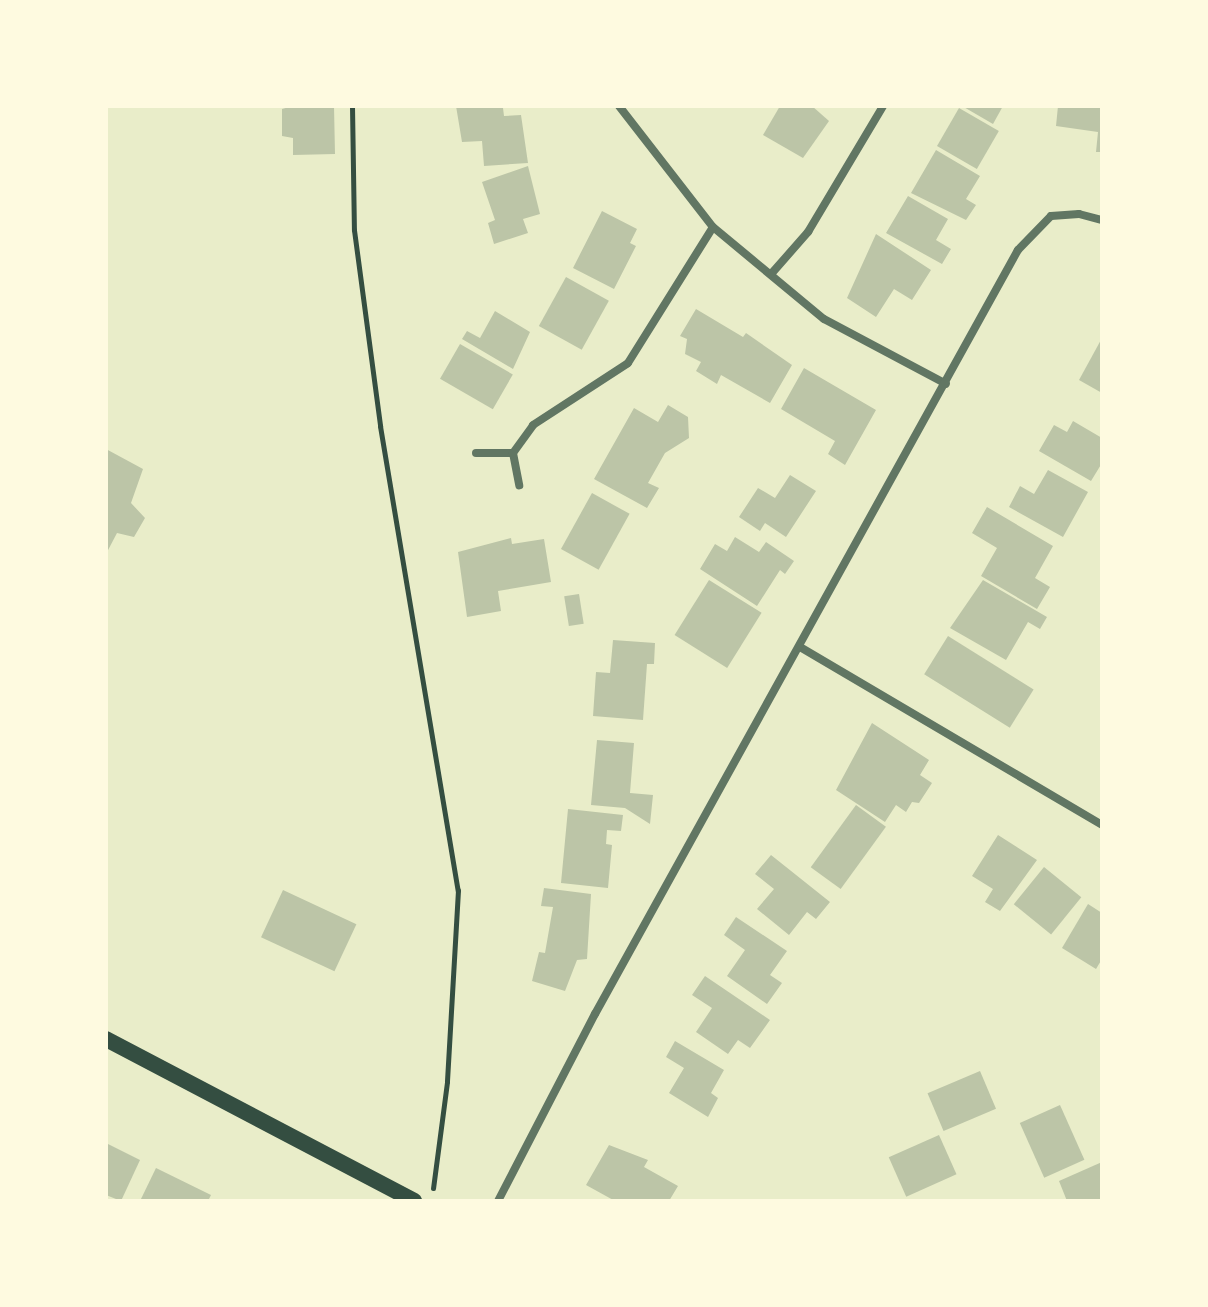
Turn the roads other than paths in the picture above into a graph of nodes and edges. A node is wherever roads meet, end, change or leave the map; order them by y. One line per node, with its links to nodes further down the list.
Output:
1 (619, 106): 4 (street)
2 (883, 106): 5 (street)
3 (1102, 220): 6 (street)
4 (713, 227): 5 (street); 8 (street)
5 (772, 273): 6 (street)
6 (946, 384): 10 (street)
7 (476, 453): 8 (street)
8 (513, 453): 9 (street)
9 (519, 485)
10 (800, 647): 11 (street); 14 (street)
11 (1102, 825)
12 (106, 1039): 13 (main road)
13 (414, 1201)
14 (498, 1201)

